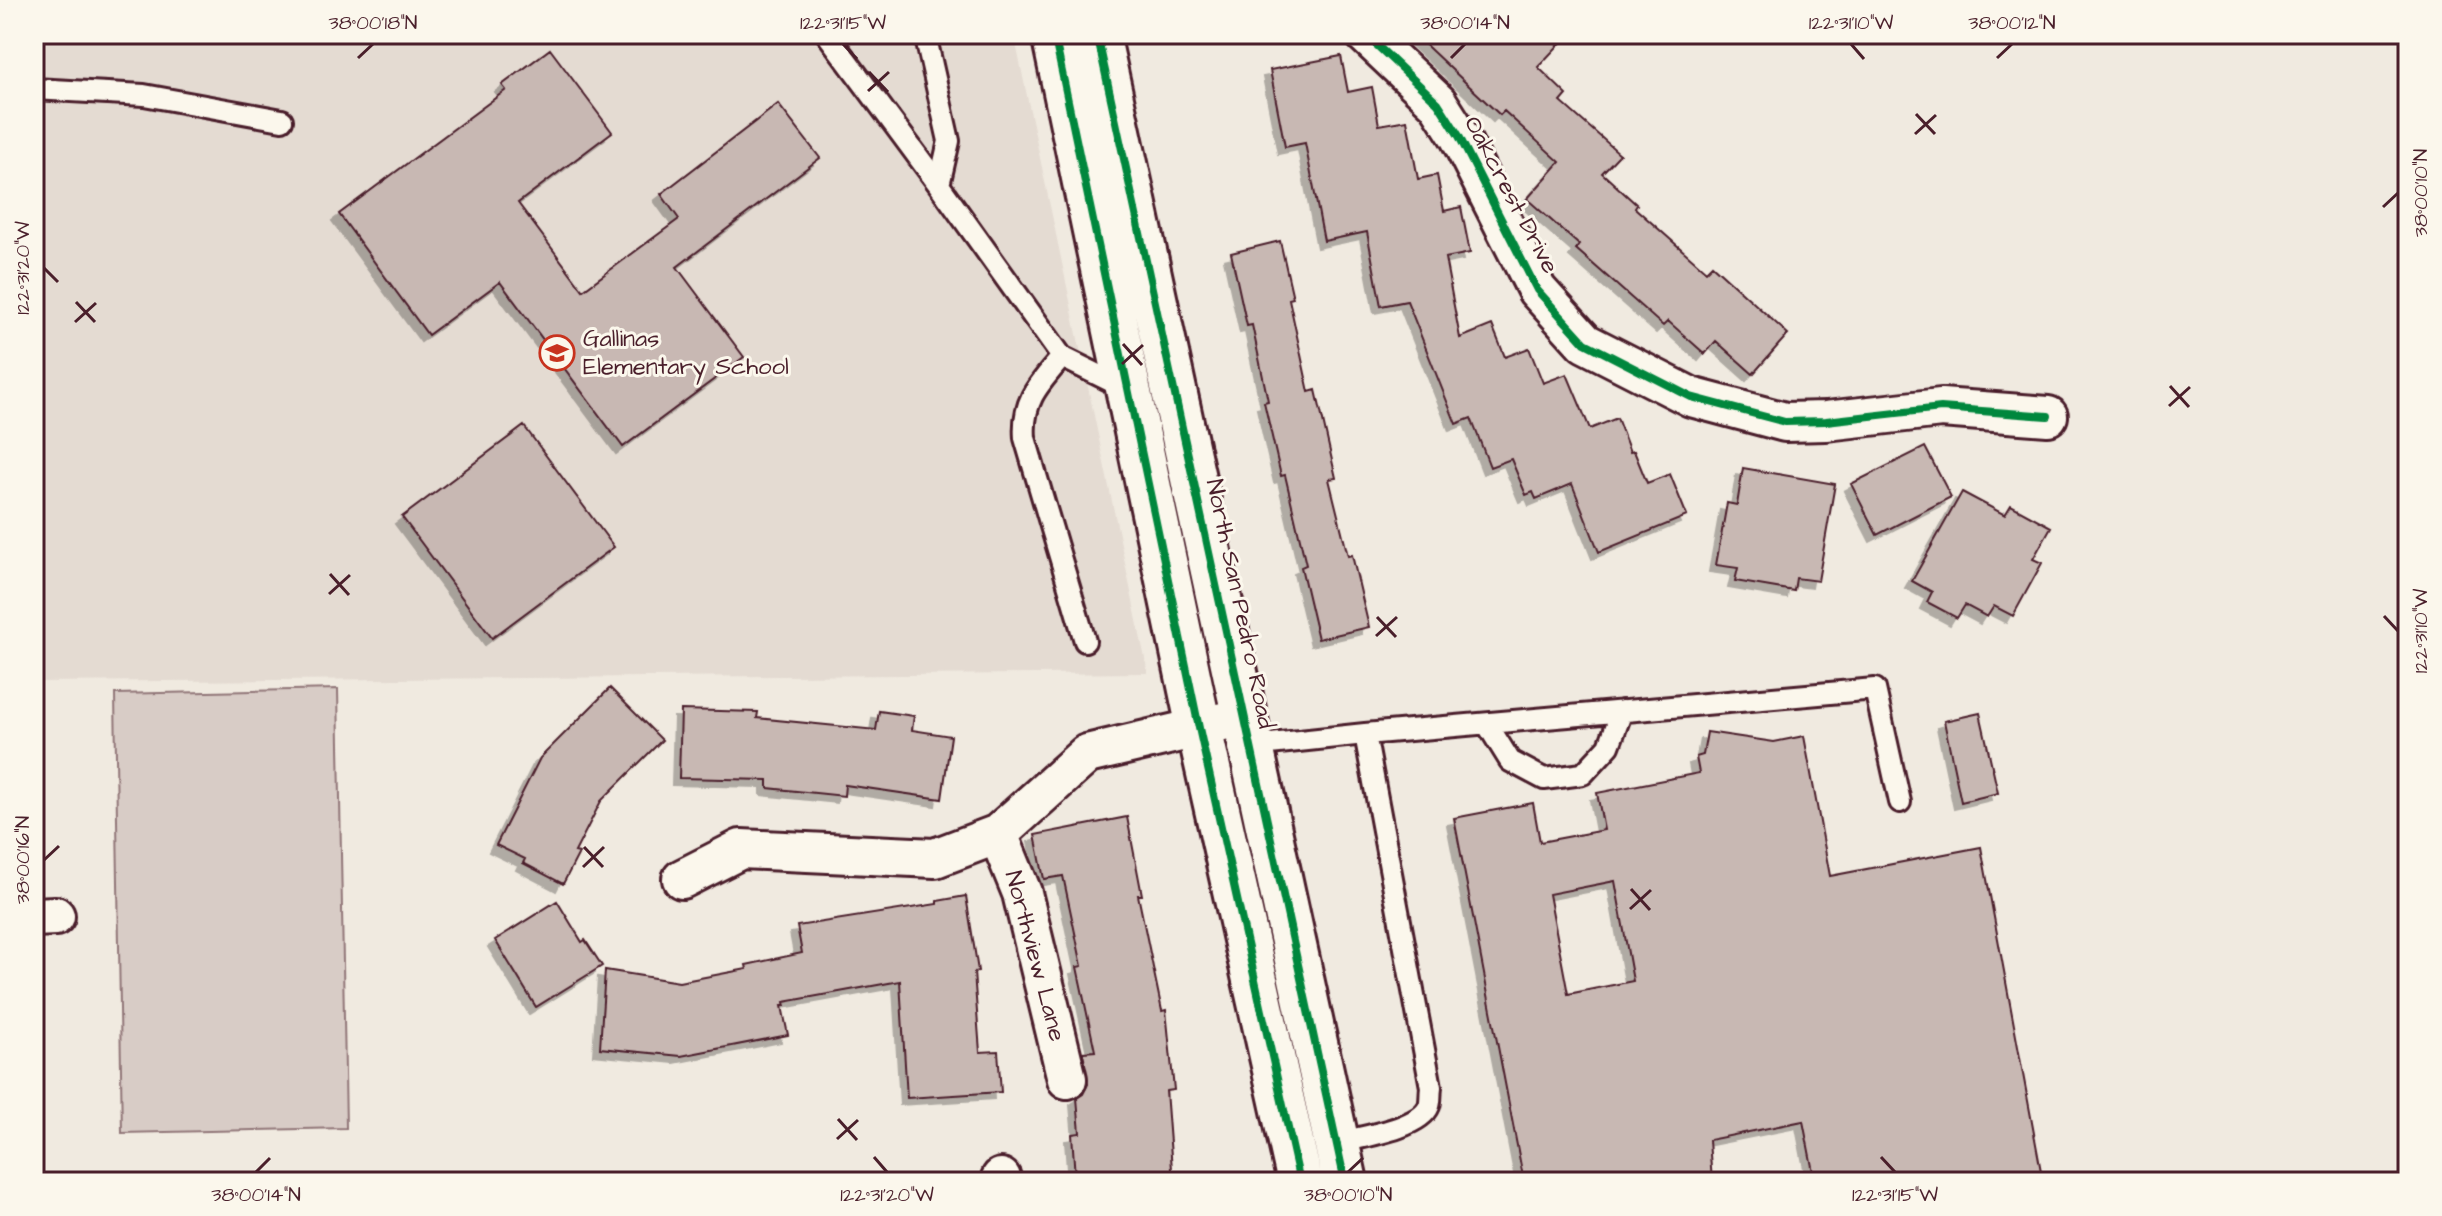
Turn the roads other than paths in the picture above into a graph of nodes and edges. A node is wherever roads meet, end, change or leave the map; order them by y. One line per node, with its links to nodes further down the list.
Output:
1 (827, 34): 8 (lane)
2 (925, 34): 8 (lane)
3 (1054, 34): 10 (main road)
4 (1097, 34): 16 (main road, North San Pedro Road)
5 (1365, 34): 11 (street, Oakcrest Drive)
6 (34, 89): 7 (lane)
7 (282, 120)
8 (939, 185): 9 (lane)
9 (1062, 357): 10 (lane); 12 (lane)
10 (1129, 390): 15 (main road)
11 (2048, 416)
12 (1085, 641)
13 (1622, 711): 14 (lane); 14 (lane); 18 (lane)
14 (1487, 724): 17 (lane)
15 (1199, 728): 16 (street); 19 (street); 23 (main road)
16 (1248, 732): 17 (lane); 22 (main road, North San Pedro Road)
17 (1365, 734): 22 (lane)
18 (1900, 802)
19 (998, 834): 20 (street); 21 (street, Northview Lane)
20 (682, 879)
21 (1067, 1079)
22 (1341, 1162)
23 (1300, 1182)

